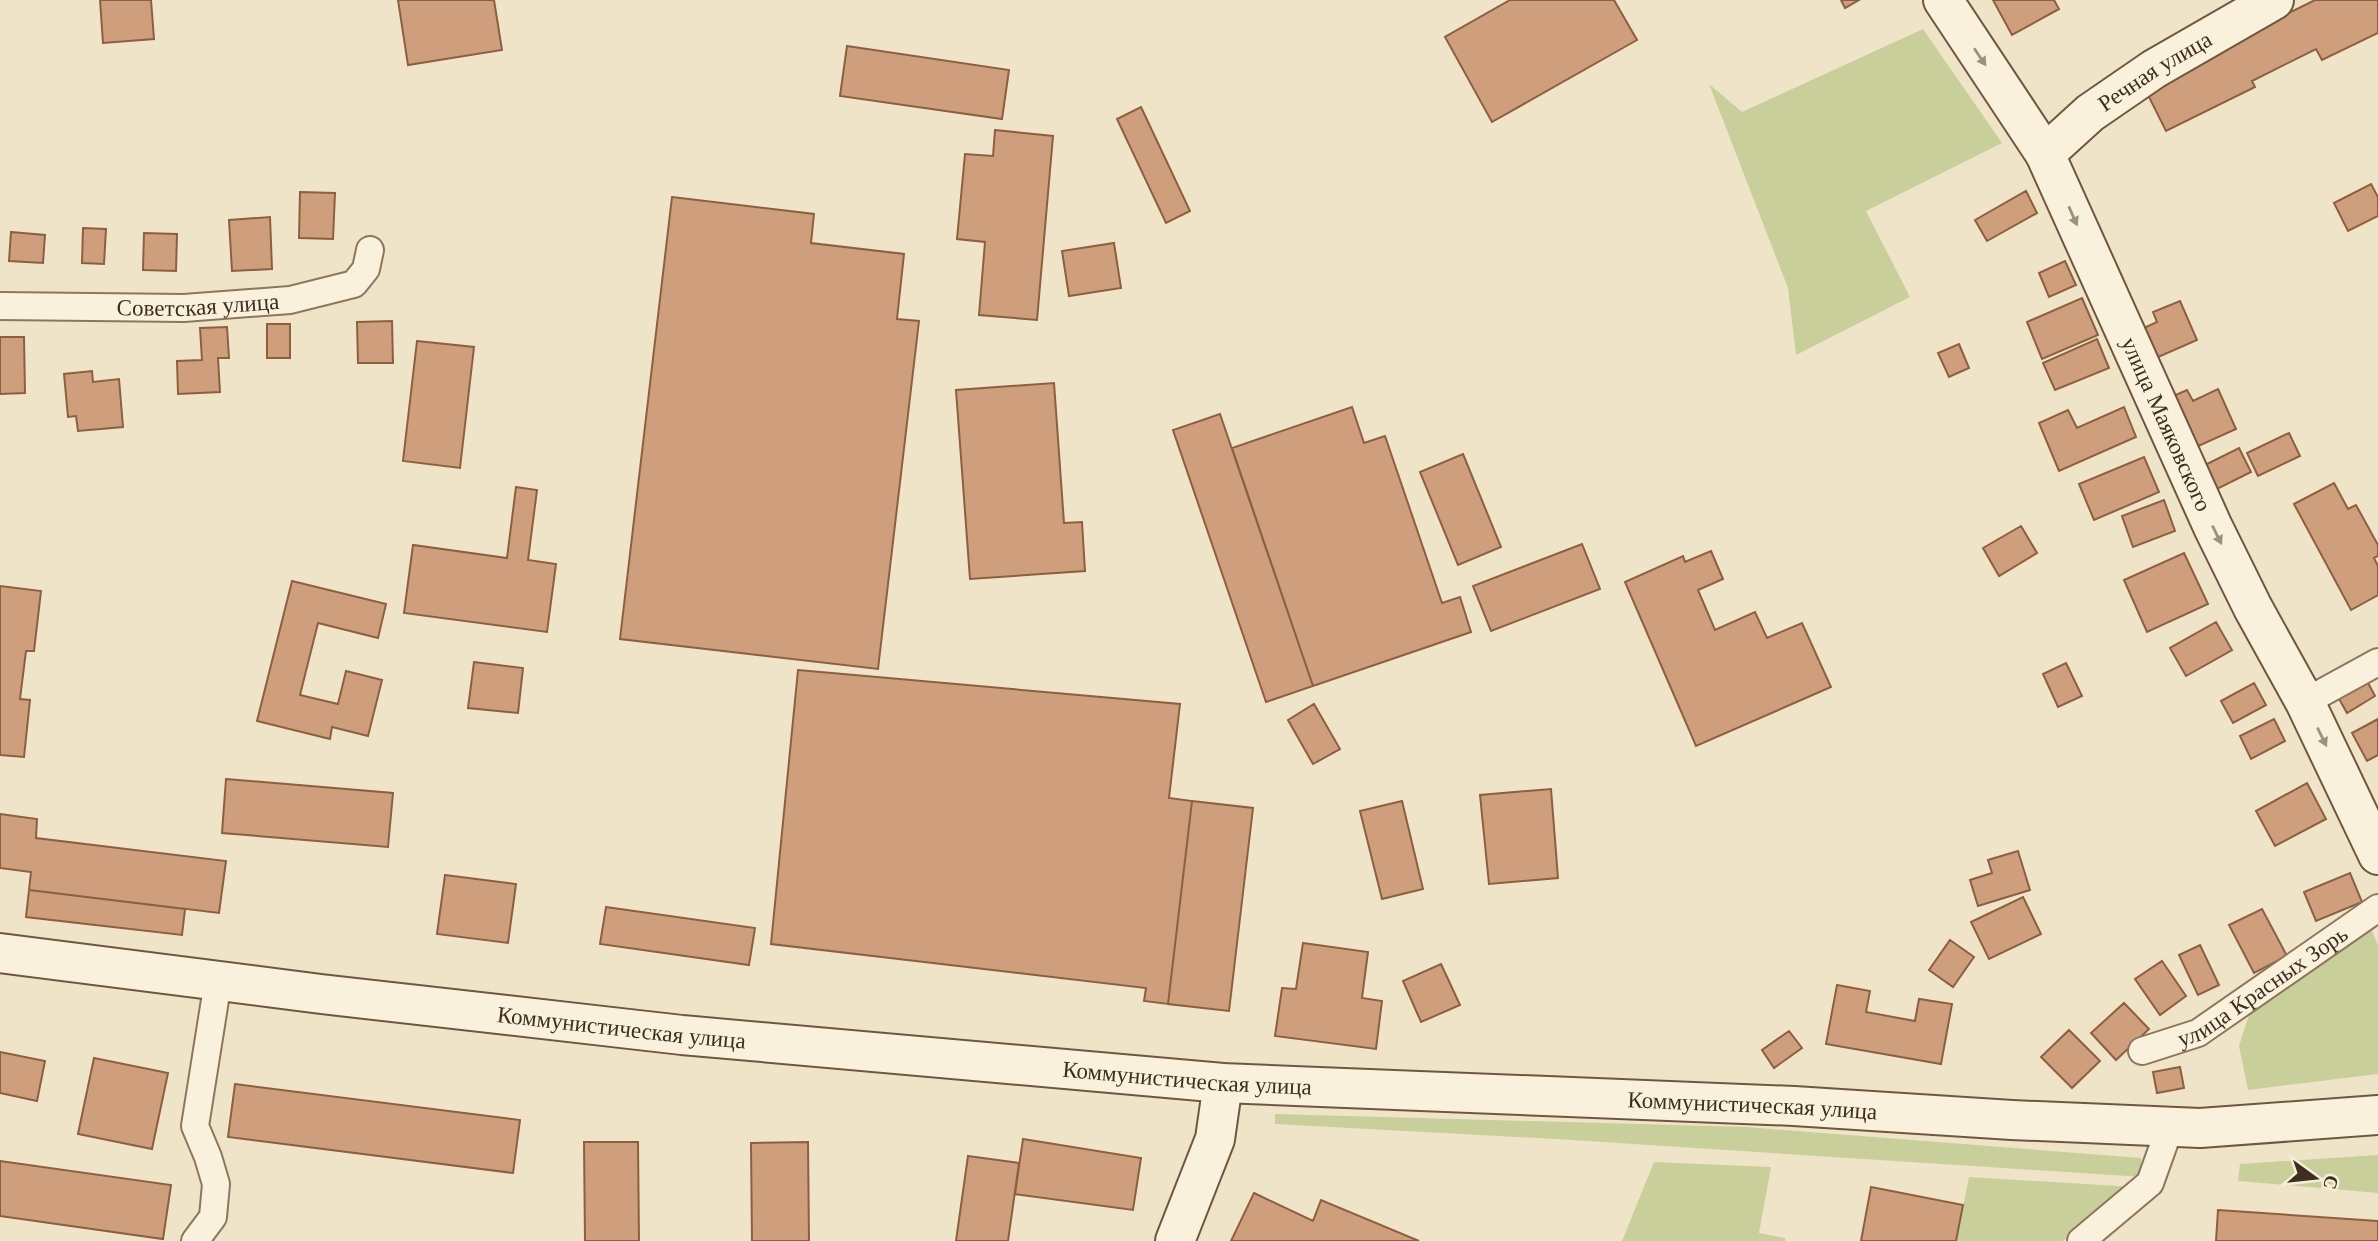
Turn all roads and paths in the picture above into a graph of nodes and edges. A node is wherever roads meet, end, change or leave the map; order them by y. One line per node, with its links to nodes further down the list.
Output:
1 (1942, 0): 3 (main road, улица Маяковского, one-way to 3)
2 (2274, 0): 3 (main road, Речная улица)
3 (2045, 154): 7 (main road, улица Маяковского, one-way to 7)
4 (370, 250): 5 (street, Советская улица)
5 (0, 306)
6 (2378, 662): 7 (street)
7 (2305, 702): 8 (main road, улица Маяковского, one-way to 8)
8 (2378, 855)
9 (2378, 908): 12 (street, улица Красных Зорь)
10 (0, 953): 11 (main road, Коммунистическая улица)
11 (218, 981): 13 (main road, Коммунистическая улица); 16 (street)
12 (2141, 1051)
13 (1223, 1083): 15 (main road, Коммунистическая улица); 17 (main road)
14 (2378, 1115): 15 (main road, Коммунистическая улица)
15 (2170, 1127): 18 (street)
16 (195, 1241)
17 (1175, 1241)
18 (2081, 1241)

